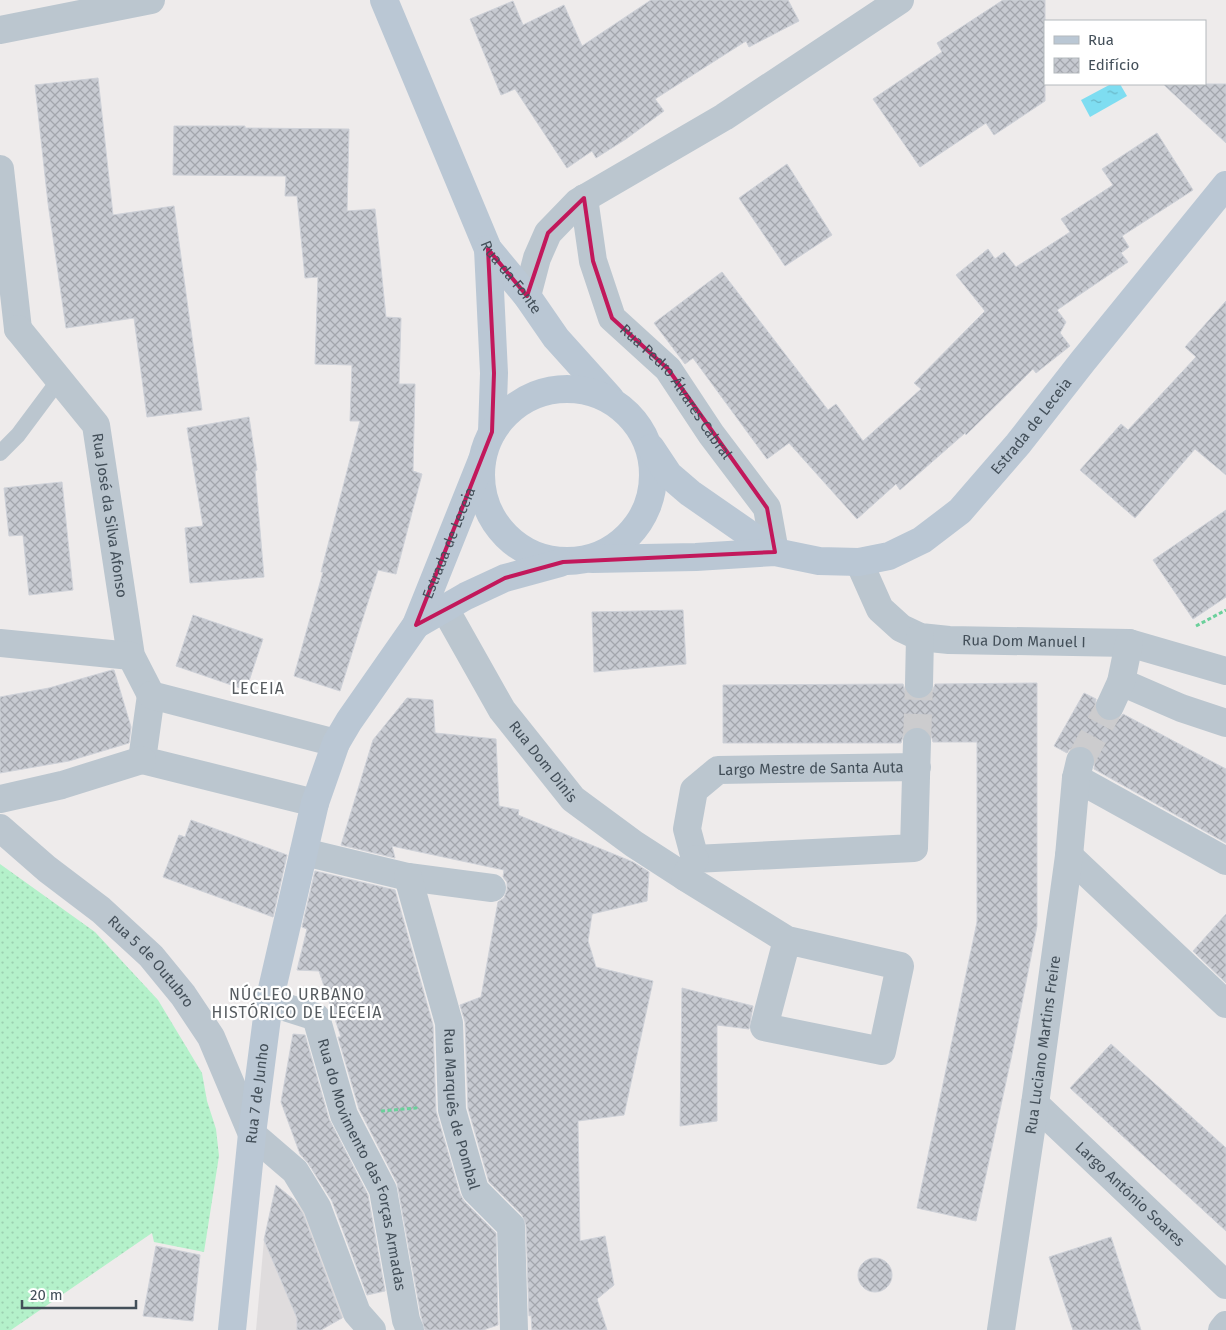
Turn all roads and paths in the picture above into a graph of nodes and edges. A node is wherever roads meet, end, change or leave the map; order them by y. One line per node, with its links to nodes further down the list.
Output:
1 (151, 0): 4 (street)
2 (384, 0): 8 (main road)
3 (900, 0): 7 (street)
4 (0, 30)
5 (0, 169): 10 (street)
6 (1226, 185): 20 (main road, Estrada de Leceia)
7 (584, 198): 9 (street); 17 (street, Rua Pedro Álvares Cabral)
8 (488, 249): 9 (main road, Rua da Fonte); 13 (main road, Rua da Fonte)
9 (527, 296): 12 (main road, Rua da Fonte)
10 (9, 330): 11 (street, Rua José da Silva Afonso)
11 (59, 380): 15 (lane); 26 (street, Rua José da Silva Afonso)
12 (613, 401): 13 (main road); 14 (main road)
13 (492, 432): 16 (main road)
14 (648, 444): 17 (main road, Estrada de Leceia); 18 (main road)
15 (0, 453)
16 (482, 460): 19 (main road); 22 (main road, Estrada de Leceia)
17 (775, 552): 18 (main road, Estrada de Leceia); 20 (main road, Estrada de Leceia)
18 (592, 559): 19 (main road)
19 (563, 562): 21 (main road, Estrada de Leceia)
20 (859, 562): 23 (street, Rua Dom Manuel I)
21 (445, 609): 22 (main road, Estrada de Leceia); 41 (street, Rua Dom Dinis)
22 (416, 625): 33 (main road, Estrada de Leceia)
23 (920, 637): 25 (street, Rua Dom Manuel I); 29 (street)
24 (0, 642): 26 (street)
25 (1129, 643): 27 (street, Rua Dom Manuel I); 28 (street)
26 (131, 656): 30 (street, Rua José da Silva Afonso)
27 (1226, 671)
28 (1121, 682): 31 (street); 32 (street)
29 (919, 684)
30 (151, 694): 33 (street); 34 (street)
31 (1110, 706)
32 (1226, 723)
33 (342, 732): 36 (main road, Estrada de Leceia)
34 (142, 760): 35 (street); 36 (street)
35 (0, 799)
36 (314, 803): 38 (main road, Rua 7 de Junho)
37 (0, 828): 50 (street, Rua 5 de Outubro)
38 (304, 852): 42 (street); 45 (main road, Rua 7 de Junho)
39 (1069, 856): 40 (street, Rua Luciano Martins Freire); 46 (street); 48 (street, Rua Luciano Martins Freire)
40 (1226, 861)
41 (690, 868): 41 (street, Largo Mestre de Santa Auta); 44 (street)
42 (408, 877): 43 (street); 47 (street, Rua Marquês de Pombal)
43 (492, 888)
44 (787, 940): 44 (street)
45 (269, 1002): 49 (street, Rua do Movimento das Forças Armadas); 50 (main road, Rua 7 de Junho)
46 (1226, 1004)
47 (451, 1070): 49 (path); 56 (street, Rua Marquês de Pombal)
48 (1035, 1104): 51 (street, Largo António Soares); 57 (street, Rua Luciano Martins Freire)
49 (344, 1115): 55 (street, Rua do Movimento das Forças Armadas)
50 (252, 1134): 53 (main road, Rua 7 de Junho); 54 (street)
51 (1226, 1285)
52 (1226, 1326): 58 (street)
53 (232, 1330)
54 (372, 1330)
55 (410, 1330)
56 (514, 1330)
57 (1002, 1330)
58 (1222, 1330)

